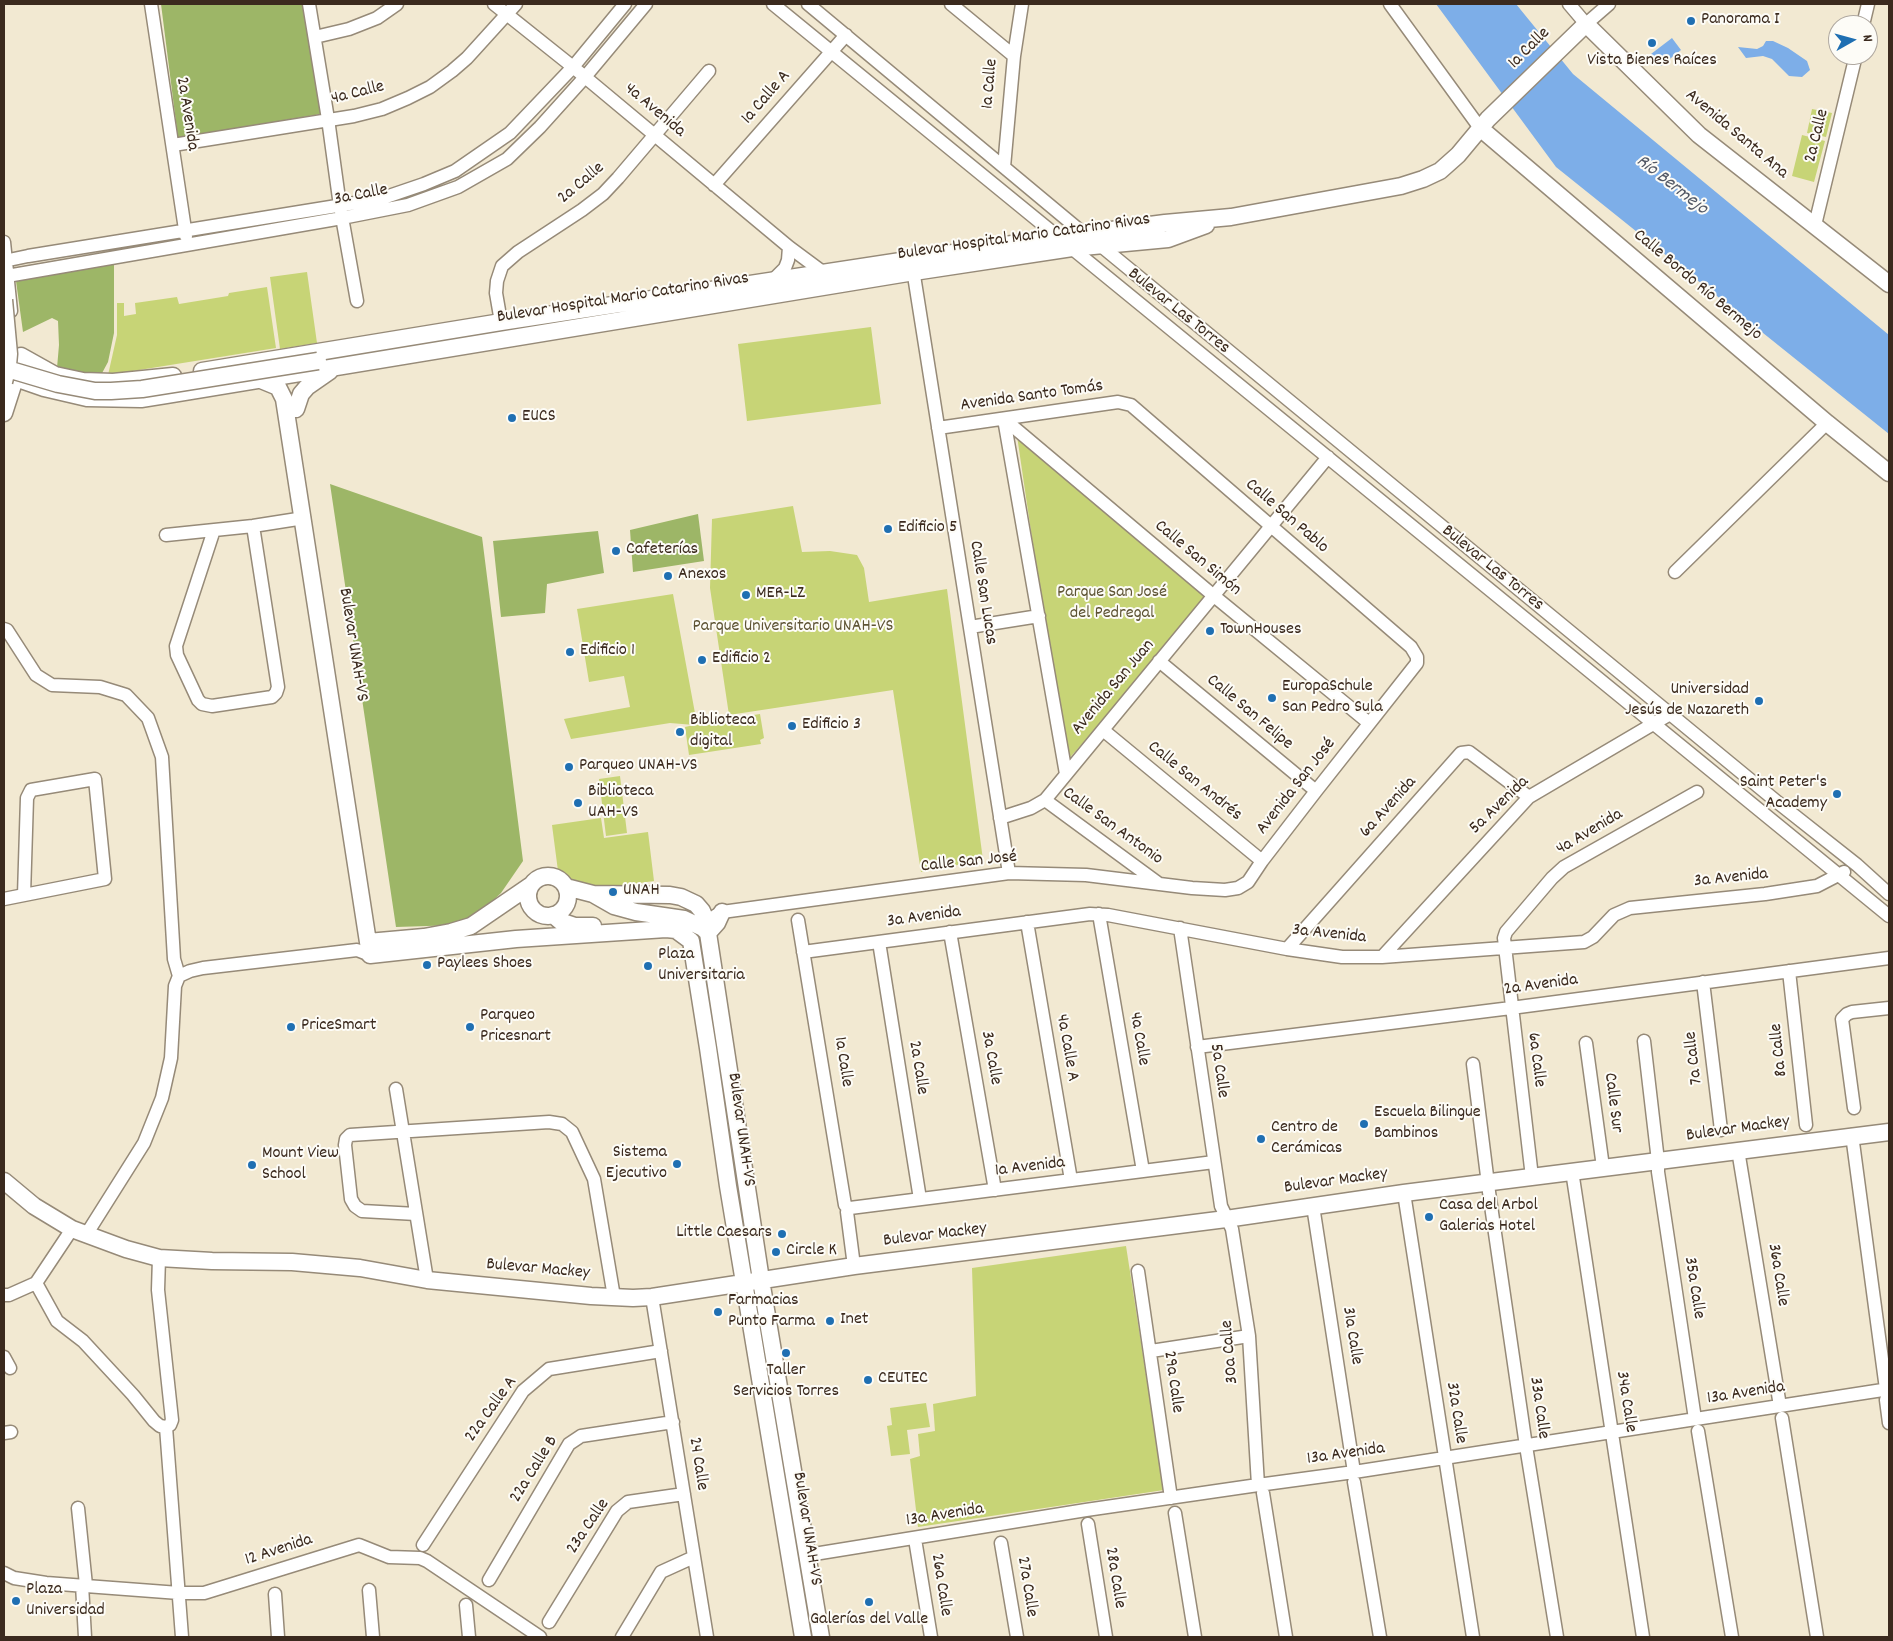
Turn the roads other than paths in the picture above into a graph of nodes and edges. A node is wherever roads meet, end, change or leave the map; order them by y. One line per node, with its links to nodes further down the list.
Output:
1 (151, 4): 29 (street, 2a Avenida)
2 (309, 4): 18 (street)
3 (397, 4): 18 (street)
4 (494, 4): 15 (street, 4a Avenida)
5 (516, 4): 15 (street, 4a Calle)
6 (625, 4): 22 (street, 3a Calle)
7 (646, 4): 24 (street, 3a Calle)
8 (773, 4): 19 (street)
9 (808, 4): 17 (street)
10 (951, 4): 20 (street)
11 (1022, 4): 20 (street, 1a Calle)
12 (1390, 4): 27 (street)
13 (1569, 4): 16 (street, Avenida Santa Ana)
14 (1609, 4): 16 (street, 1a Calle)
15 (507, 15): 22 (street, 4a Avenida); 26 (street, 4a Calle)
16 (1586, 24): 25 (main road, 1a Calle); 34 (main road, Avenida Santa Ana)
17 (846, 35): 19 (street, 1a Calle A); 30 (street)
18 (315, 37): 26 (street)
19 (832, 52): 31 (street, 1a Calle A); 37 (street)
20 (1014, 56): 30 (street, 1a Calle)
21 (1854, 65): 34 (street, 2a Calle)
22 (574, 67): 24 (street, 4a Avenida); 32 (street, 3a Calle)
23 (709, 72): 28 (street, 2a Calle)
24 (586, 78): 28 (street, 4a Avenida); 32 (street, 3a Calle)
25 (1503, 104): 27 (main road, Bulevar Hospital Mario Catarino Rivas)
26 (328, 119): 29 (street, 4a Calle); 32 (street)
27 (1480, 128): 33 (main road, Bulevar Hospital Mario Catarino Rivas); 64 (main road, Calle Bordo Río Bermejo)
28 (656, 135): 31 (street, 4a Avenida); 51 (street, 2a Calle)
29 (173, 145): 35 (street, 2a Avenida)
30 (1004, 167): 36 (street)
31 (714, 185): 41 (street, 4a Avenida)
32 (341, 212): 35 (street, 3a Calle); 39 (street, 3a Calle); 50 (street)
33 (1231, 217): 36 (main road, Bulevar Hospital Mario Catarino Rivas); 40 (main road, Bulevar Hospital Mario Catarino Rivas)
34 (1815, 224): 48 (main road, Avenida Santa Ana)
35 (185, 230): 39 (street, 2a Avenida); 43 (street, 3a Calle)
36 (1083, 233): 37 (main road, Bulevar Hospital Mario Catarino Rivas); 40 (street, Bulevar Las Torres)
37 (1058, 237): 42 (street, Bulevar Las Torres); 44 (main road, Bulevar Hospital Mario Catarino Rivas)
38 (4, 242): 43 (street)
39 (188, 245): 46 (street, 3a Calle)
40 (1100, 245): 42 (main road, Bulevar Hospital Mario Catarino Rivas); 81 (street, Bulevar Las Torres)
41 (790, 246): 45 (street, 4a Avenida); 47 (street)
42 (1072, 248): 44 (main road, Bulevar Hospital Mario Catarino Rivas); 66 (street, Bulevar Las Torres)
43 (5, 261): 46 (street)
44 (913, 266): 45 (main road, Bulevar Hospital Mario Catarino Rivas); 52 (main road, Bulevar Hospital Mario Catarino Rivas); 65 (street, Calle San Lucas)
45 (824, 272): 47 (main road, Bulevar Hospital Mario Catarino Rivas)
46 (8, 276): 53 (street)
47 (773, 280): 51 (main road, Bulevar Hospital Mario Catarino Rivas)
48 (1889, 284)
49 (4, 300): 59 (main road, bridge)
50 (358, 301)
51 (501, 322): 52 (main road, Bulevar Hospital Mario Catarino Rivas)
52 (379, 351): 54 (main road, Bulevar Hospital Mario Catarino Rivas); 55 (main road, Bulevar Hospital Mario Catarino Rivas); 56 (main road, bridge)
53 (14, 354): 54 (main road, Bulevar Hospital Mario Catarino Rivas); 59 (main road)
54 (280, 358): 57 (main road, Bulevar UNAH-VS)
55 (337, 366): 57 (main road, Bulevar Hospital Mario Catarino Rivas); 61 (main road)
56 (4, 368)
57 (290, 375): 58 (main road, Bulevar Hospital Mario Catarino Rivas); 61 (main road, Bulevar UNAH-VS)
58 (261, 380): 59 (main road, Bulevar Hospital Mario Catarino Rivas); 68 (main road, Bulevar UNAH-VS)
59 (10, 383): 62 (main road)
60 (1131, 405): 63 (street, Avenida Santo Tomás); 70 (street, Calle San Pablo)
61 (296, 409): 74 (main road, Bulevar UNAH-VS)
62 (4, 412)
63 (1004, 419): 65 (street, Avenida Santo Tomás); 75 (street, Calle San Simón); 76 (street)
64 (1827, 423): 67 (main road, Calle Bordo Río Bermejo); 73 (street)
65 (938, 428): 77 (street, Calle San Lucas)
66 (1328, 457): 70 (street, Avenida San Juan); 83 (street, Bulevar Las Torres)
67 (1889, 473)
68 (304, 518): 69 (street); 74 (main road, Bulevar UNAH-VS)
69 (253, 526): 71 (street); 71 (street)
70 (1271, 527): 75 (street, Avenida San Juan); 79 (street, Calle San Pablo)
71 (214, 530): 72 (street)
72 (166, 535)
73 (1675, 572)
74 (320, 593): 115 (main road, Bulevar UNAH-VS)
75 (1214, 596): 80 (street, Avenida San Juan); 82 (street, Calle San Simón)
76 (1039, 616): 77 (street); 85 (street)
77 (970, 627): 90 (street, Calle San Lucas)
78 (4, 629): 121 (street)
79 (1417, 657): 82 (street, Avenida San José)
80 (1159, 661): 84 (street, Avenida San Juan); 86 (street, Calle San Felipe)
81 (1670, 714): 83 (street, 5a Avenida); 92 (street, Bulevar Las Torres)
82 (1369, 723): 86 (street, Avenida San José)
83 (1652, 723): 88 (street, 5a Avenida); 94 (street, Bulevar Las Torres)
84 (1103, 730): 85 (street, Avenida San Juan); 91 (street, Calle San Andrés)
85 (1066, 774): 89 (street, Avenida San Juan)
86 (1316, 791): 91 (street, Avenida San José)
87 (1697, 792): 114 (street, 4a Avenida)
88 (1529, 797): 116 (street, 6a Avenida); 118 (street, 5a Avenida)
89 (1045, 800): 90 (street, Avenida San Juan); 95 (street, Calle San Antonio)
90 (1000, 818): 93 (street, Calle San Lucas)
91 (1262, 861): 98 (street, Avenida San José)
92 (1857, 865): 94 (street, 3a Avenida); 99 (street, Bulevar Las Torres)
93 (1009, 873): 95 (street, Calle San José); 103 (street, Calle San José)
94 (1839, 874): 106 (street, Bulevar Las Torres); 114 (street, 3a Avenida)
95 (1158, 883): 98 (street, Calle San José)
96 (531, 885): 97 (main road); 105 (main road); 115 (main road)
97 (566, 887): 105 (main road); 108 (main road)
98 (1238, 888)
99 (1889, 894)
100 (24, 895): 100 (street); 101 (street)
101 (4, 899)
102 (722, 912): 103 (street, Calle San José); 108 (main road)
103 (797, 912): 117 (street, 1a Calle)
104 (1099, 914): 107 (street, 3a Avenida); 109 (street, 3a Avenida); 140 (street, 4a Calle)
105 (548, 915): 111 (main road); 112 (main road)
106 (1889, 916)
107 (1027, 922): 110 (street, 3a Avenida); 143 (street, 4a Calle A)
108 (707, 926): 158 (main road, Bulevar UNAH-VS)
109 (1180, 928): 116 (street, 3a Avenida); 127 (street, 5a Calle)
110 (950, 932): 113 (street, 3a Avenida); 146 (street, 3a Calle)
111 (612, 933): 112 (main road, Bulevar UNAH-VS); 160 (main road, Bulevar UNAH-VS)
112 (516, 939): 115 (main road, Bulevar UNAH-VS)
113 (879, 942): 117 (street, 3a Avenida); 148 (street, 2a Calle)
114 (1504, 948): 118 (street, 3a Avenida); 123 (street, 6a Calle)
115 (370, 949): 121 (street)
116 (1287, 949): 118 (street, 3a Avenida)
117 (803, 952): 150 (street, 1a Calle)
118 (1382, 957)
119 (1889, 958): 120 (street, 2a Avenida)
120 (1789, 971): 122 (street, 2a Avenida); 131 (street, 8a Calle)
121 (179, 976): 153 (street)
122 (1703, 982): 123 (street, 2a Avenida); 132 (street, 7a Calle)
123 (1511, 1008): 127 (street, 2a Avenida); 142 (street, 6a Calle)
124 (1889, 1008): 130 (street)
125 (1644, 1041): 137 (street, 35a Calle)
126 (1586, 1043): 139 (street, Calle Sur)
127 (1197, 1047): 138 (street, 5a Calle)
128 (1473, 1064): 145 (street, 33a Calle)
129 (396, 1089): 133 (street)
130 (1854, 1108)
131 (1806, 1125)
132 (1721, 1130)
133 (403, 1131): 151 (street); 151 (street); 162 (street)
134 (1889, 1132): 135 (main road, Bulevar Mackey)
135 (1852, 1135): 136 (main road, Bulevar Mackey); 167 (street)
136 (1738, 1150): 137 (main road, Bulevar Mackey); 168 (street, 36a Calle)
137 (1658, 1161): 139 (main road, Bulevar Mackey); 171 (street, 35a Calle)
138 (1214, 1162): 140 (street, 1a Avenida); 152 (street, 5a Calle)
139 (1602, 1167): 141 (main road, Bulevar Mackey)
140 (1143, 1171): 143 (street, 1a Avenida)
141 (1572, 1171): 142 (main road, Bulevar Mackey); 173 (street, 34a Calle)
142 (1532, 1177): 145 (main road, Bulevar Mackey)
143 (1071, 1180): 146 (street, 1a Avenida)
144 (4, 1181): 153 (main road, Bulevar Mackey)
145 (1488, 1183): 147 (main road, Bulevar Mackey); 174 (street, 33a Calle)
146 (995, 1190): 148 (street, 1a Avenida)
147 (1404, 1193): 149 (main road, Bulevar Mackey); 175 (street, 32a Calle)
148 (920, 1199): 150 (street, 1a Avenida)
149 (1313, 1206): 152 (main road, Bulevar Mackey); 176 (street, 31a Calle)
150 (848, 1210): 155 (street, 1a Calle)
151 (416, 1214): 157 (street)
152 (1226, 1218): 155 (main road, Bulevar Mackey); 164 (street, 30a Calle)
153 (79, 1232): 154 (main road, Bulevar Mackey); 159 (street)
154 (159, 1258): 157 (main road, Bulevar Mackey); 172 (street)
155 (854, 1266): 158 (main road, Bulevar Mackey)
156 (1138, 1271): 165 (street, 29a Calle)
157 (427, 1280): 162 (main road, Bulevar Mackey)
158 (761, 1280): 160 (main road, Bulevar Mackey); 186 (main road, Bulevar UNAH-VS)
159 (36, 1282): 161 (street); 172 (street)
160 (744, 1283): 163 (main road, Bulevar Mackey); 194 (main road, Bulevar UNAH-VS)
161 (4, 1295)
162 (614, 1297): 163 (main road, Bulevar Mackey)
163 (652, 1297): 166 (street, 24 Calle)
164 (1249, 1336): 165 (street); 177 (street, 30a Calle)
165 (1150, 1350): 179 (street, 29a Calle)
166 (661, 1351): 169 (street, 24 Calle); 185 (street, 22a Calle A)
167 (1887, 1393): 168 (street, 13a Avenida); 170 (street)
168 (1781, 1412): 171 (street, 13a Avenida); 218 (street, 36a Calle)
169 (673, 1422): 178 (street, 24 Calle); 189 (street, 22a Calle B)
170 (1889, 1423)
171 (1697, 1425): 173 (street, 13a Avenida); 217 (street, 35a Calle)
172 (166, 1427): 192 (street)
173 (1612, 1432): 174 (street, 13a Avenida); 216 (street, 34a Calle)
174 (1526, 1446): 175 (street, 13a Avenida); 215 (street, 33a Calle)
175 (1444, 1458): 176 (street, 13a Avenida); 214 (street, 32a Calle)
176 (1354, 1477): 177 (street, 13a Avenida); 213 (street, 31a Calle)
177 (1260, 1489): 179 (street, 13a Avenida); 212 (street, 30a Calle)
178 (684, 1494): 187 (street, 24 Calle); 196 (street, 23a Calle)
179 (1171, 1498): 183 (street, 13a Avenida)
180 (78, 1508): 190 (street)
181 (1175, 1513): 211 (street)
182 (1088, 1524): 210 (street, 28a Calle)
183 (915, 1538): 186 (street, 13a Avenida); 208 (street, 26a Calle)
184 (1001, 1543): 209 (street, 27a Calle)
185 (423, 1545)
186 (808, 1555): 207 (main road, Bulevar UNAH-VS)
187 (694, 1557): 203 (street); 204 (street, 24 Calle)
188 (4, 1573): 190 (street, 12 Avenida)
189 (490, 1580)
190 (84, 1585): 192 (street, 12 Avenida); 197 (street)
191 (369, 1590): 200 (street)
192 (179, 1593): 198 (street); 202 (street, 12 Avenida)
193 (275, 1594): 199 (street)
194 (796, 1595): 205 (main road, Bulevar UNAH-VS); 206 (main road)
195 (466, 1605): 201 (street)
196 (549, 1622)
197 (85, 1637)
198 (182, 1637)
199 (278, 1637)
200 (373, 1637)
201 (469, 1637)
202 (540, 1637)
203 (622, 1637)
204 (707, 1637)
205 (802, 1637)
206 (812, 1637)
207 (821, 1637)
208 (930, 1637)
209 (1017, 1637)
210 (1106, 1637)
211 (1195, 1637)
212 (1286, 1637)
213 (1380, 1637)
214 (1473, 1637)
215 (1557, 1637)
216 (1643, 1637)
217 (1732, 1637)
218 (1817, 1637)

